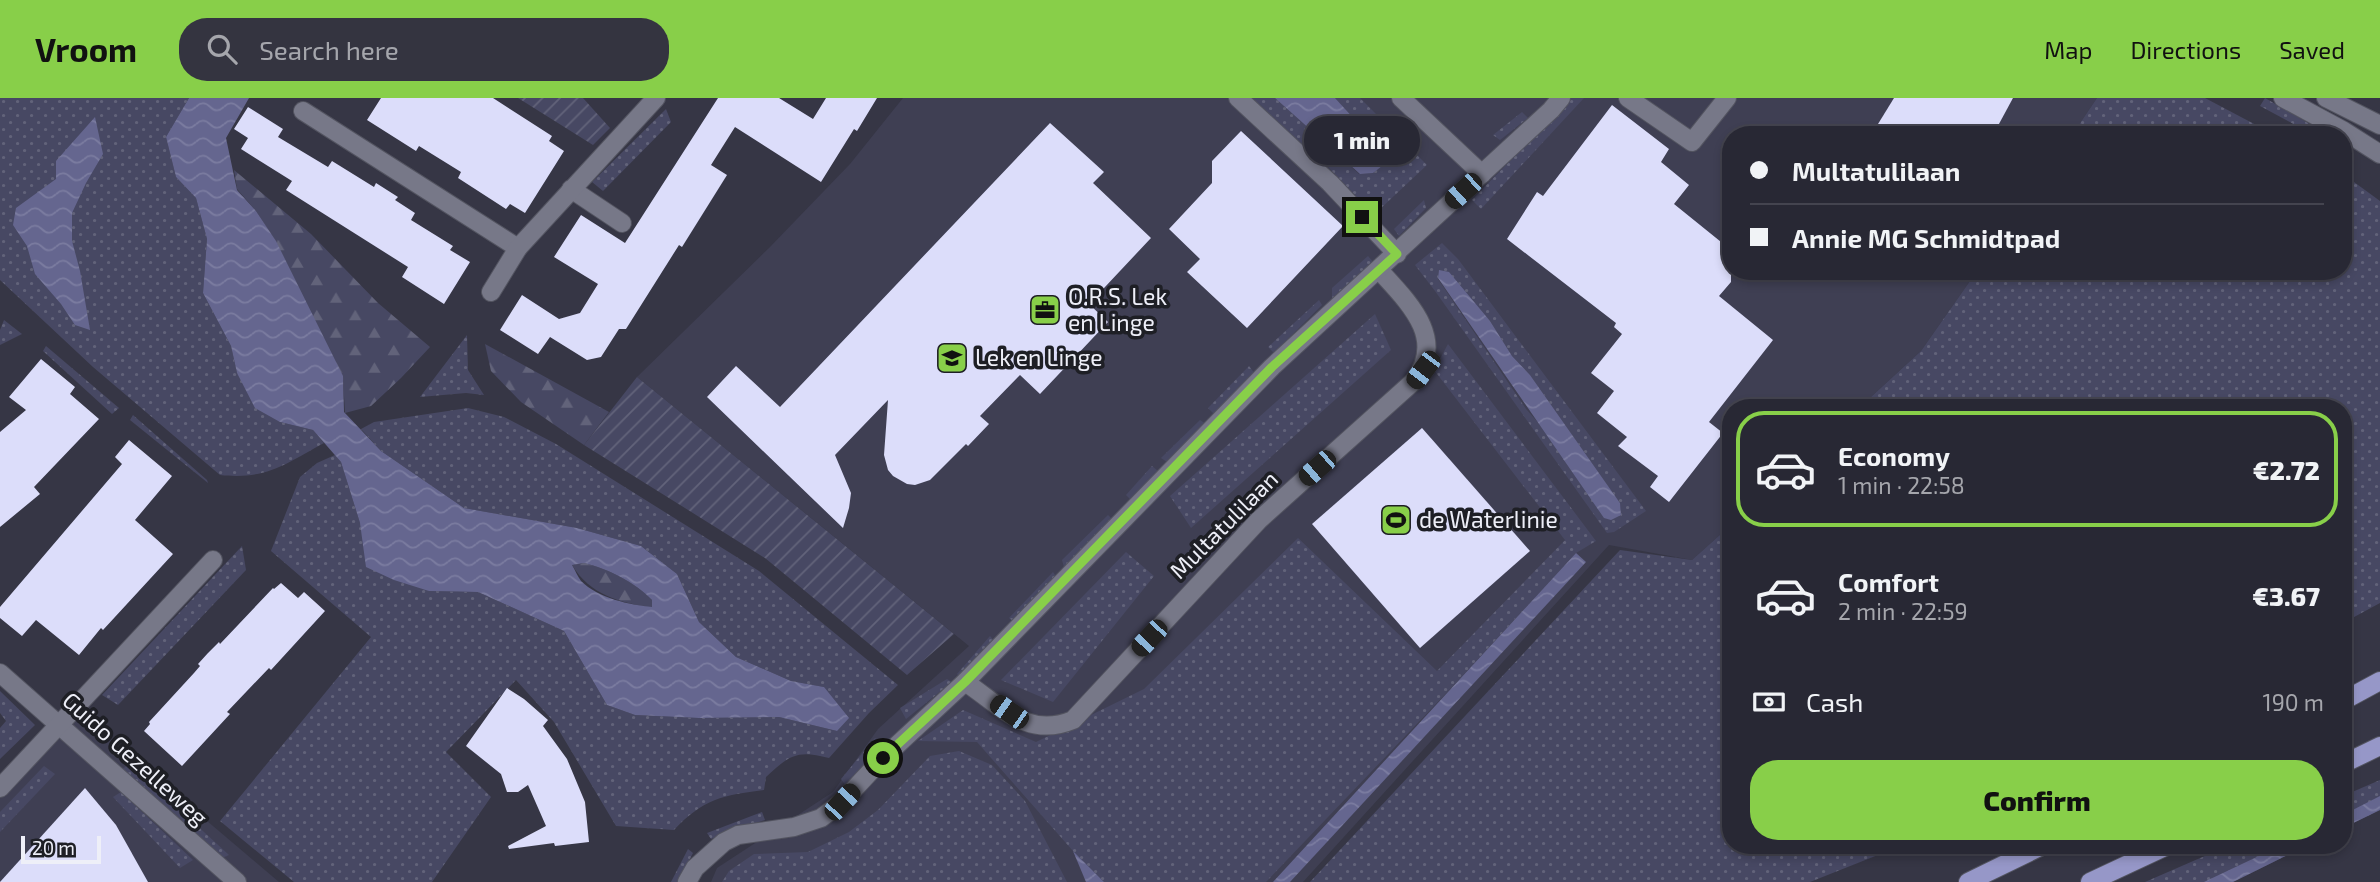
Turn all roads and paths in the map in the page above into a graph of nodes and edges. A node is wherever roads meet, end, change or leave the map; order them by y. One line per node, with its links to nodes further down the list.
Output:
1 (656, 98): 15 (street)
2 (1238, 98): 18 (street)
3 (1401, 98): 14 (street)
4 (1561, 98): 14 (street)
5 (1727, 98): 8 (street)
6 (2283, 98): 11 (street)
7 (2326, 98): 10 (street)
8 (1641, 101)
9 (303, 111): 17 (street)
10 (2380, 125)
11 (2335, 126)
12 (2352, 136): 13 (street)
13 (2380, 154)
14 (1482, 174): 18 (street)
15 (571, 189): 16 (street); 17 (street)
16 (622, 223)
17 (518, 248): 20 (street)
18 (1397, 254): 19 (street)
19 (1379, 270): 24 (street); 24 (street, Multatulilaan)
20 (491, 292)
21 (213, 560): 26 (street)
22 (0, 673): 26 (street, Guido Gezelleweg)
23 (2380, 681): 25 (main road)
24 (965, 682): 33 (street)
25 (2352, 696)
26 (60, 724): 29 (street); 32 (street, Guido Gezelleweg)
27 (2380, 747): 28 (main road)
28 (2352, 760)
29 (0, 788)
30 (2026, 854): 34 (main road)
31 (2150, 854): 35 (main road)
32 (237, 882)
33 (687, 882)
34 (1968, 882)
35 (2090, 882)

